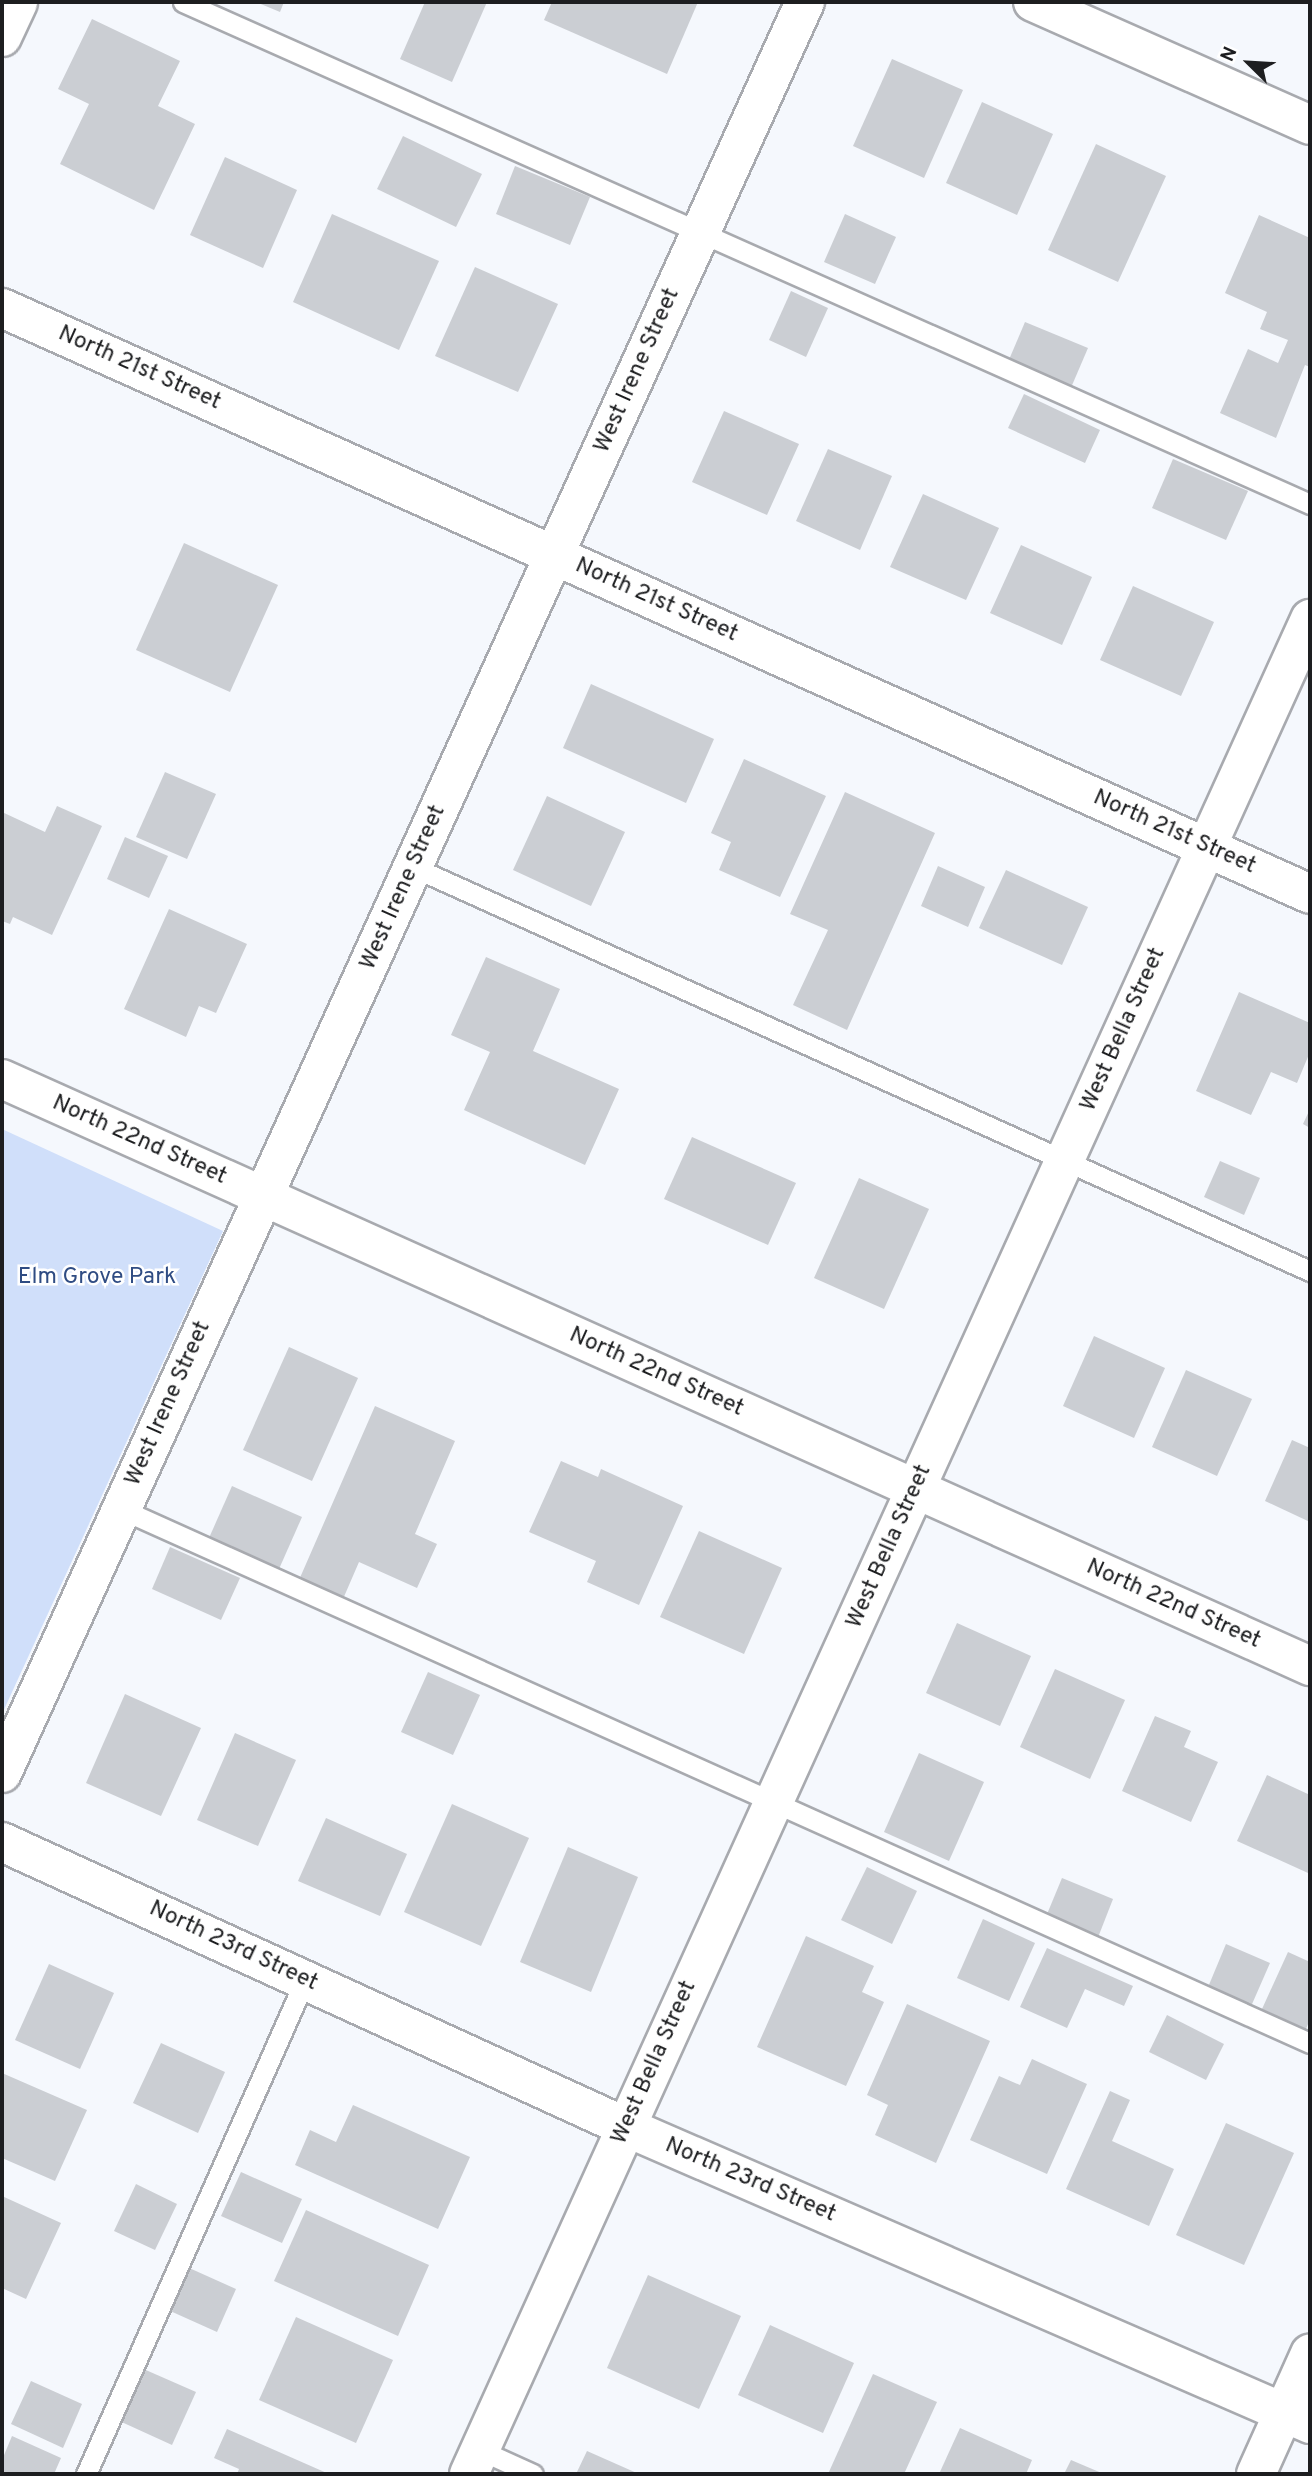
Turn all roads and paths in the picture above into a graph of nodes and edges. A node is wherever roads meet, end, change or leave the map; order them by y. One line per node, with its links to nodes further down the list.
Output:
1 (18, 2): 5 (street)
2 (183, 2): 7 (lane)
3 (805, 2): 7 (street, West Irene Street)
4 (1033, 2): 6 (street)
5 (2, 37)
6 (1310, 125)
7 (701, 233): 9 (lane); 10 (street, West Irene Street)
8 (2, 308): 10 (street, North 21st Street)
9 (1310, 504)
10 (554, 555): 12 (street, North 21st Street); 13 (street, West Irene Street)
11 (1310, 619): 12 (street, West Bella Street)
12 (1207, 848): 14 (street, North 21st Street); 16 (street, West Bella Street)
13 (413, 867): 16 (lane); 17 (street, West Irene Street)
14 (1310, 894)
15 (2, 1079): 17 (street, North 22nd Street)
16 (1064, 1161): 18 (lane); 19 (street, West Bella Street)
17 (263, 1196): 19 (street, North 22nd Street); 20 (street, West Irene Street)
18 (1310, 1271)
19 (916, 1489): 21 (street, North 22nd Street); 23 (street, West Bella Street)
20 (121, 1509): 22 (street, West Irene Street); 23 (lane)
21 (1310, 1666)
22 (2, 1773)
23 (774, 1802): 26 (lane); 27 (street, West Bella Street)
24 (2, 1842): 25 (street, North 23rd Street)
25 (305, 1980): 27 (street, North 23rd Street); 31 (lane)
26 (1310, 2043)
27 (626, 2127): 29 (street, North 23rd Street); 30 (street, West Bella Street)
28 (1310, 2354): 29 (street)
29 (1297, 2418): 33 (street)
30 (474, 2462): 32 (lane)
31 (86, 2474)
32 (534, 2474)
33 (1256, 2474)

